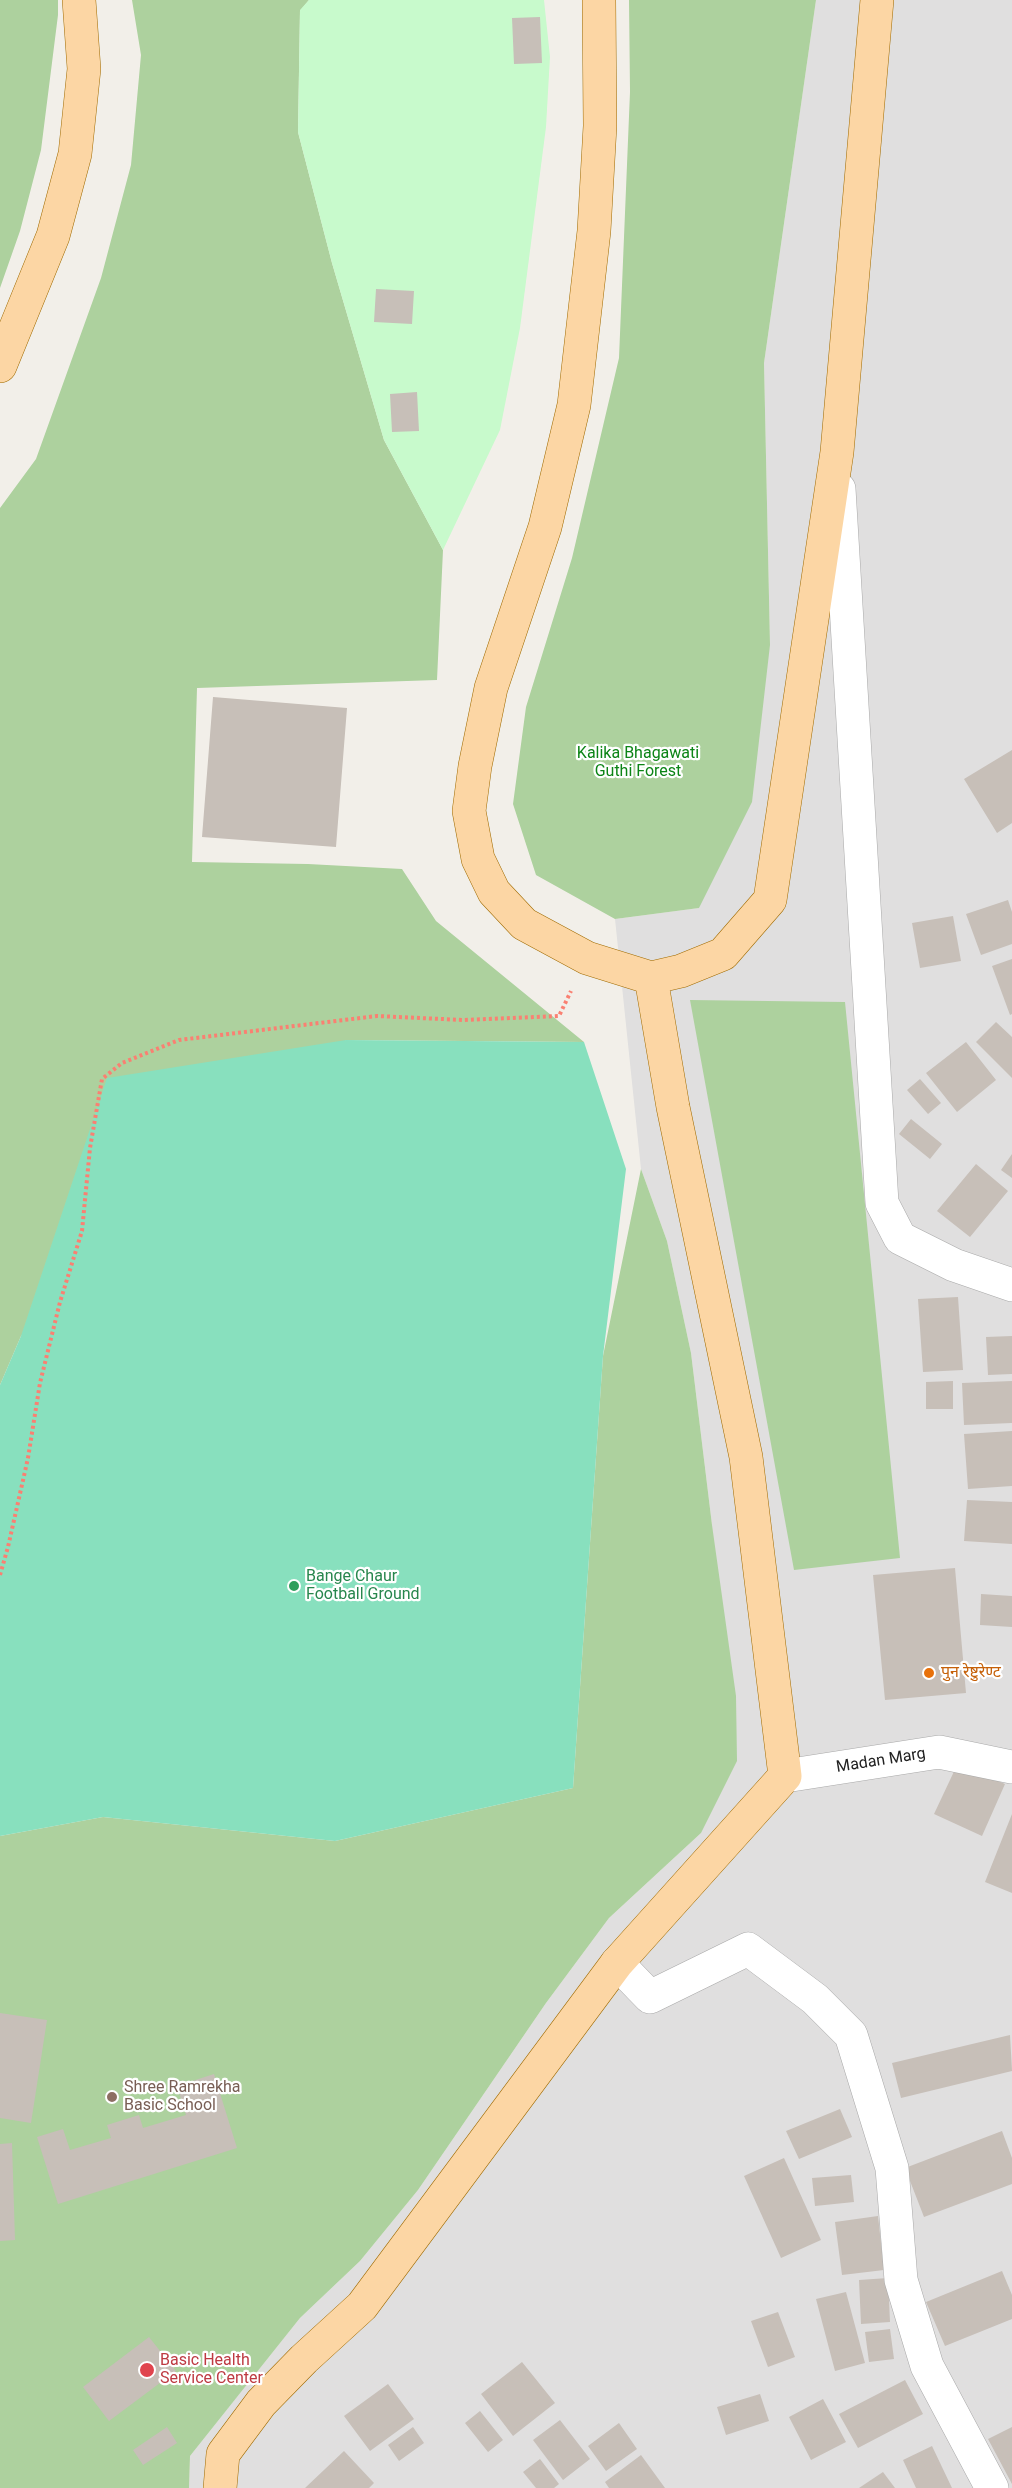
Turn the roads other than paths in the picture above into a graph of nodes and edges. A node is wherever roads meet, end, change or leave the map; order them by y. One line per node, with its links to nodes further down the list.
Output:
1 (79, 0): 4 (main road)
2 (599, 0): 6 (main road)
3 (877, 0): 5 (main road)
4 (0, 366)
5 (837, 452): 6 (main road); 7 (street)
6 (651, 978): 9 (main road)
7 (1012, 1286)
8 (1012, 1767): 9 (street, Madan Marg)
9 (785, 1776): 10 (main road)
10 (617, 1963): 11 (main road); 12 (street)
11 (220, 2488)
12 (992, 2488)

